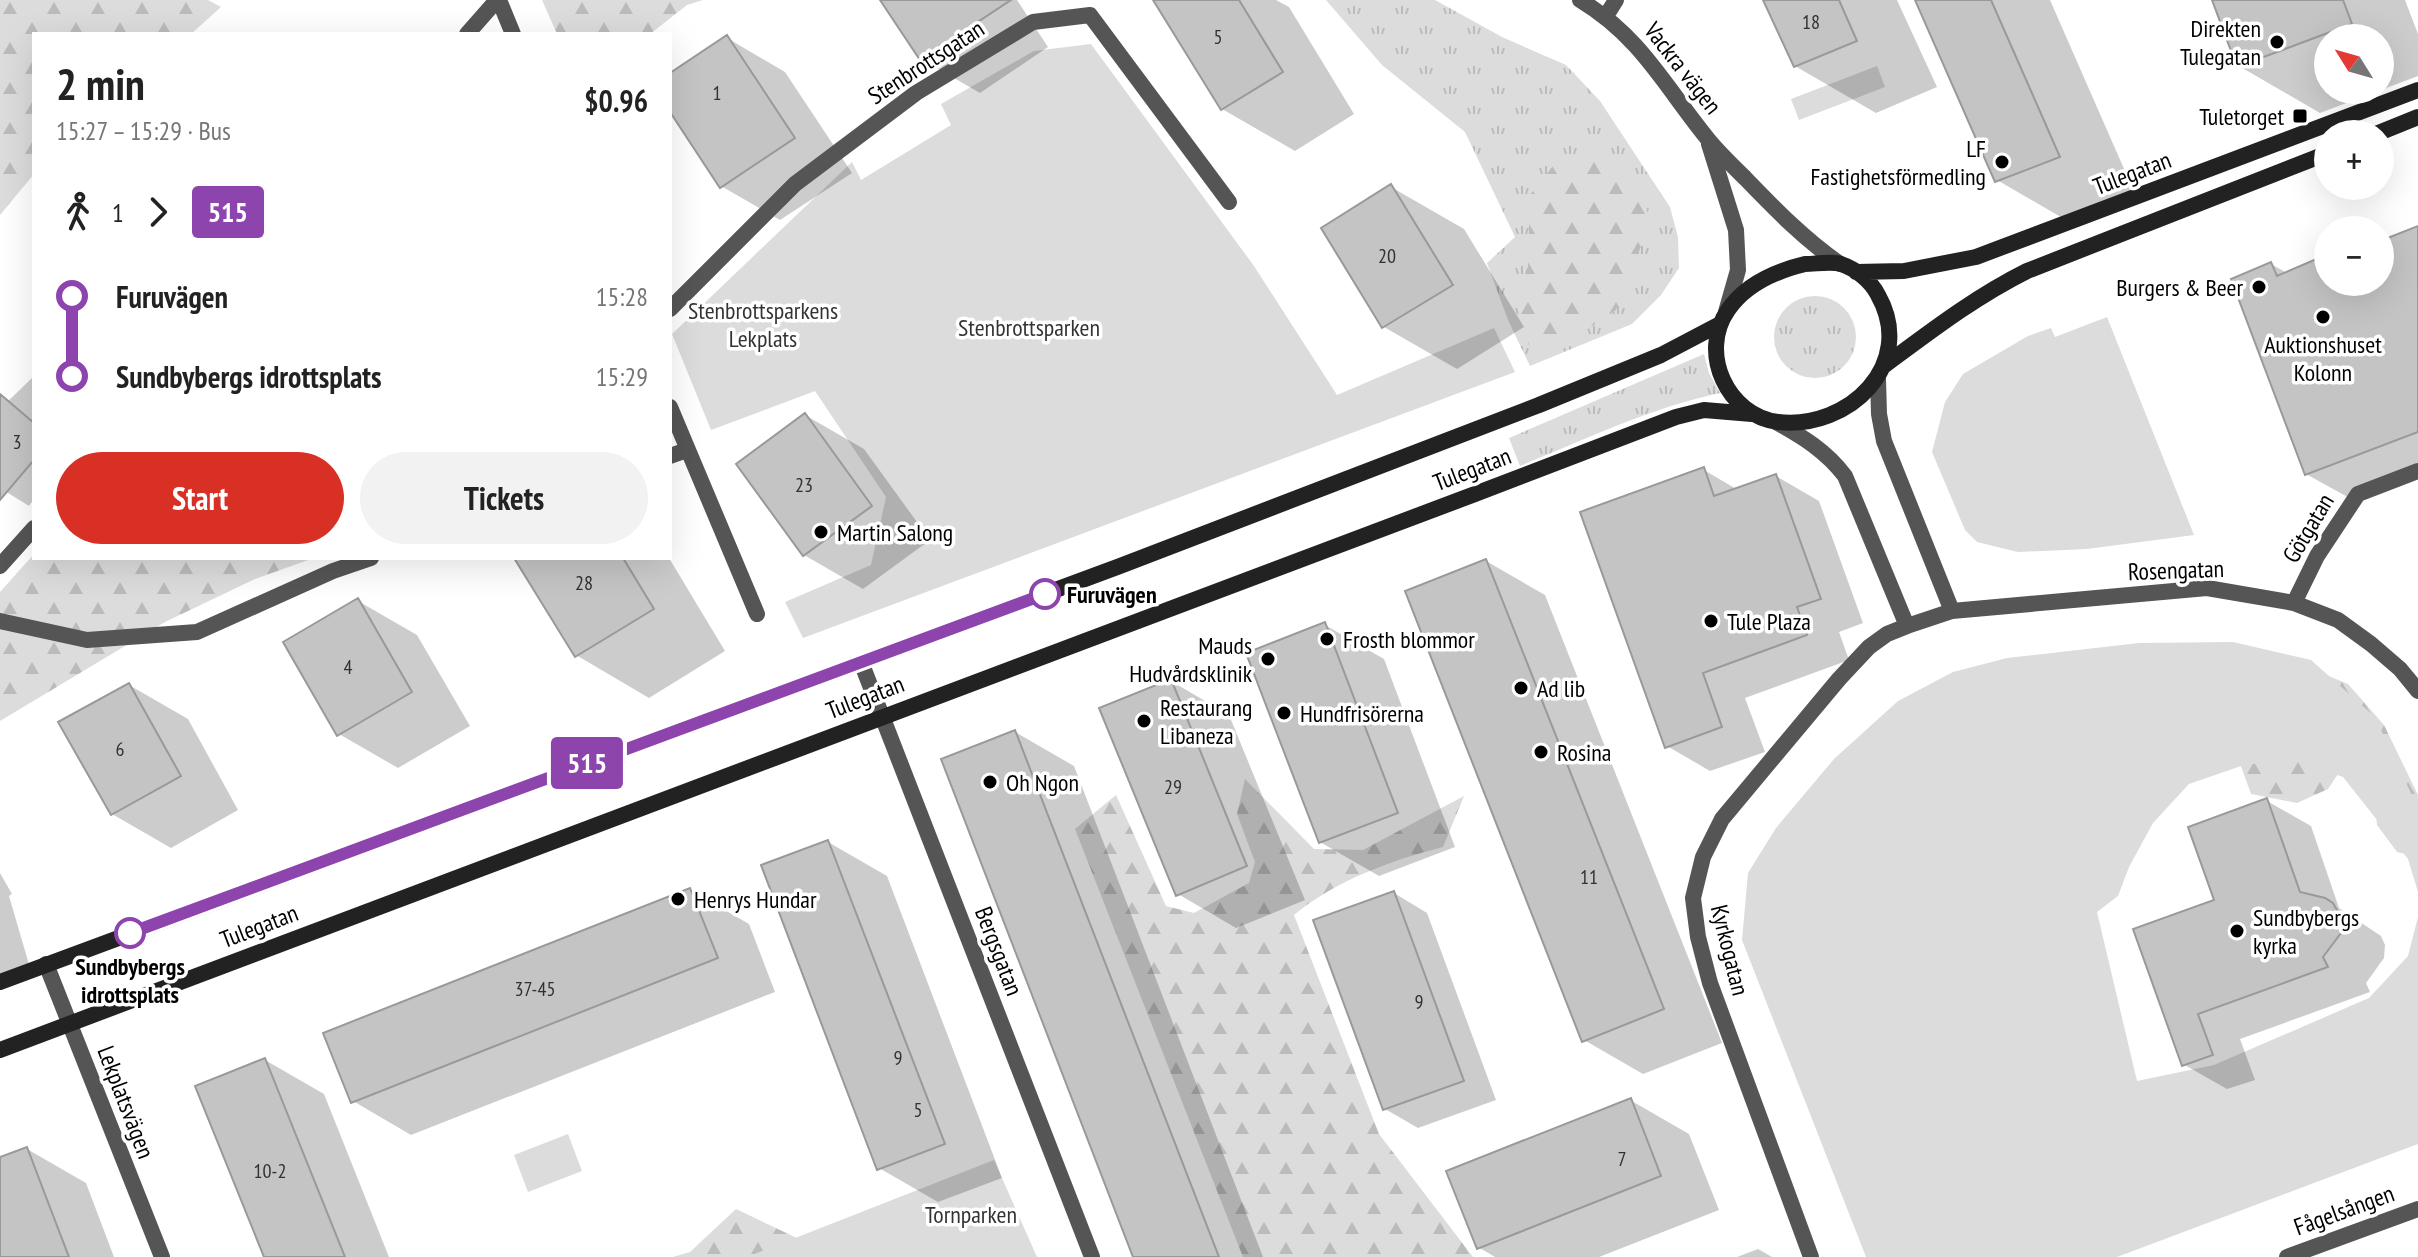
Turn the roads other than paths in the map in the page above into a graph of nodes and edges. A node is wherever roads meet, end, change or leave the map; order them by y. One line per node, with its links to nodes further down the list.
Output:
1 (498, 0): 5 (street); 6 (street)
2 (1580, 0): 4 (street, Vackra vägen)
3 (1616, 0): 4 (street)
4 (1606, 16): 10 (street, Vackra vägen)
5 (469, 32)
6 (512, 32)
7 (2418, 90): 14 (street, Tulegatan)
8 (2418, 117): 9 (street)
9 (2394, 127)
10 (1708, 139): 13 (street, Vackra vägen); 16 (street, Vackra vägen)
11 (2314, 158): 17 (street)
12 (1229, 202): 15 (street, Stenbrottsgatan)
13 (1840, 264): 14 (street); 16 (street)
14 (1856, 272): 17 (street)
15 (672, 307)
16 (1723, 318): 19 (street); 32 (street, Tulegatan)
17 (1881, 372): 20 (street); 28 (street)
18 (672, 412): 21 (street)
19 (1752, 414): 20 (street); 34 (street, Tulegatan)
20 (1776, 422): 31 (street)
21 (687, 450): 22 (street); 29 (street)
22 (672, 455)
23 (2418, 471): 27 (street, Götgatan)
24 (32, 530): 26 (street)
25 (365, 560): 30 (street)
26 (0, 566)
27 (2294, 603): 28 (street, Rosengatan); 33 (street, Rosengatan)
28 (1952, 611): 31 (street, Rosengatan)
29 (757, 614)
30 (0, 621)
31 (1907, 626): 42 (street, Kyrkogatan)
32 (861, 662): 34 (street, Bergsgatan); 35 (street, Tulegatan)
33 (2418, 691)
34 (882, 716): 37 (street, Tulegatan); 41 (street, Bergsgatan)
35 (46, 964): 36 (street, Tulegatan); 37 (street, Lekplatsvägen)
36 (0, 982)
37 (70, 1024): 38 (street, Tulegatan); 40 (street, Lekplatsvägen)
38 (0, 1050)
39 (2418, 1209): 43 (street, Fågelsången)
40 (162, 1257)
41 (1092, 1257)
42 (1811, 1257)
43 (2287, 1257)

